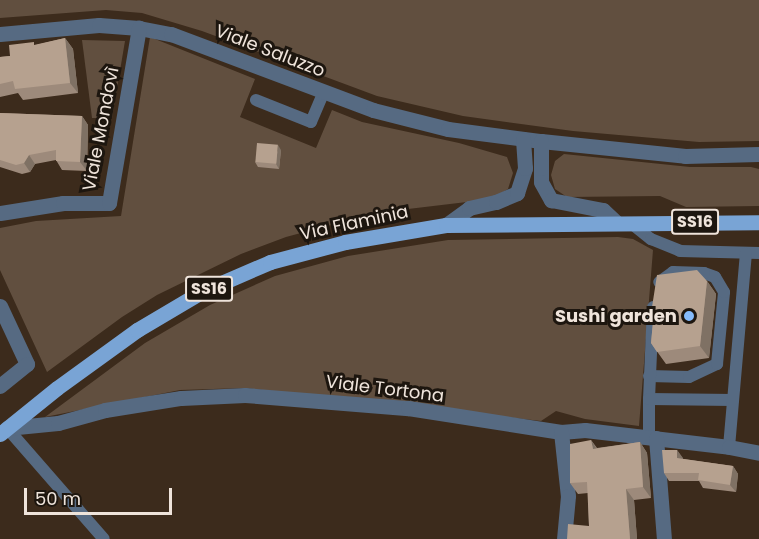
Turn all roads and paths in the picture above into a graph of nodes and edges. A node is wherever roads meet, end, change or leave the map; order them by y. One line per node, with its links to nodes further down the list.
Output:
1 (139, 28): 2 (street, Viale Saluzzo); 3 (street, Viale Saluzzo); 8 (street, Viale Mondovì)
2 (0, 34)
3 (324, 92): 4 (lane); 5 (street, Viale Saluzzo)
4 (256, 100)
5 (523, 139): 6 (street, Viale Saluzzo); 11 (street)
6 (541, 141): 7 (street, Viale Saluzzo); 10 (street)
7 (759, 154)
8 (0, 213)
9 (759, 222): 10 (main road, Via Flaminia / SS16)
10 (624, 223): 11 (main road, Via Flaminia / SS16); 12 (lane)
11 (446, 225): 21 (main road, Via Flaminia / SS16)
12 (746, 254): 13 (lane); 15 (lane)
13 (759, 254)
14 (0, 306): 18 (street)
15 (738, 362): 16 (lane); 19 (lane)
16 (717, 364): 17 (lane); 17 (lane)
17 (649, 376): 20 (lane)
18 (0, 386)
19 (735, 396): 20 (lane); 24 (lane)
20 (649, 399): 23 (lane)
21 (3, 431): 22 (street, Viale Tortona); 26 (lane)
22 (561, 432): 23 (street, Viale Tortona); 27 (street)
23 (652, 437): 24 (street, Viale Tortona); 28 (street)
24 (729, 447): 25 (street, Viale Tortona)
25 (759, 453)
26 (104, 539)
27 (564, 539)
28 (664, 539)

